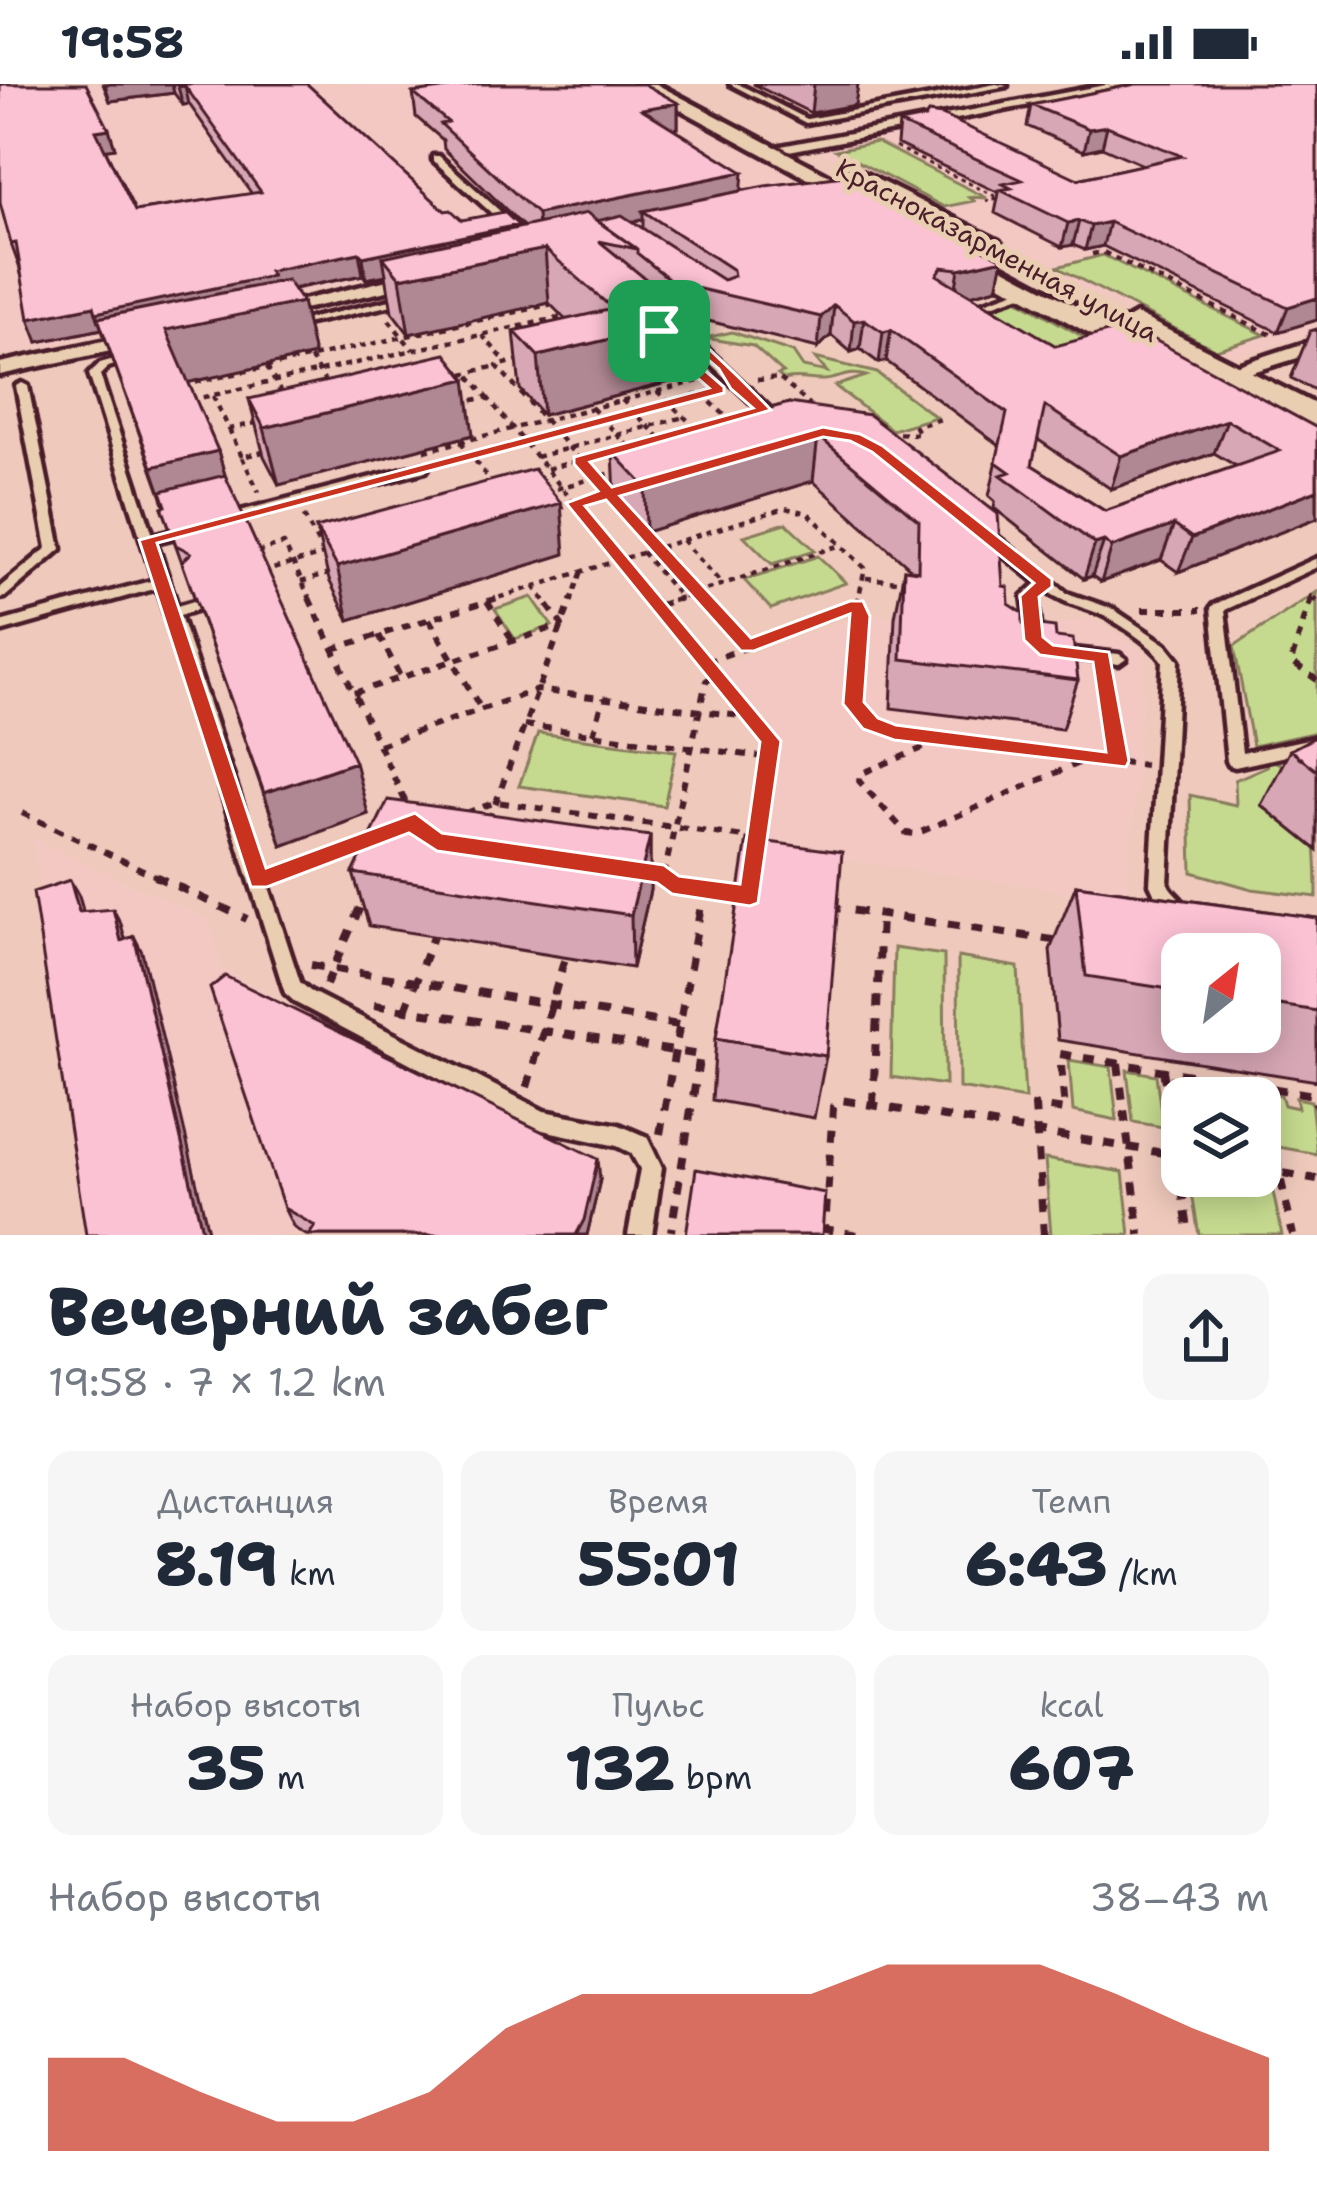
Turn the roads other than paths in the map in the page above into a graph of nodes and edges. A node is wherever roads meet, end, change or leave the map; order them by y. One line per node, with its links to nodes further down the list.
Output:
1 (644, 84): 11 (main road, Красноказарменная улица)
2 (676, 84): 10 (main road, Красноказарменная улица)
3 (733, 84): 8 (lane)
4 (999, 84): 6 (lane)
5 (1133, 84): 9 (street)
6 (967, 93): 8 (lane); 9 (lane)
7 (897, 98): 8 (lane)
8 (908, 103)
9 (1002, 107): 10 (street)
10 (797, 145): 11 (street); 13 (main road, Красноказарменная улица)
11 (768, 150): 13 (main road, Красноказарменная улица)
12 (436, 158): 15 (lane)
13 (854, 184): 14 (street); 17 (main road, Красноказарменная улица); 27 (main road, Красноказарменная улица)
14 (810, 194)
15 (527, 240)
16 (445, 273): 20 (street)
17 (1030, 289): 21 (lane); 28 (main road, Красноказарменная улица)
18 (423, 296): 22 (lane)
19 (660, 312): 31 (lane)
20 (234, 318)
21 (977, 324)
22 (284, 326)
23 (164, 334): 26 (street)
24 (1317, 345): 27 (street)
25 (154, 353): 35 (lane)
26 (0, 369)
27 (1231, 372): 28 (street); 30 (main road, Красноказарменная улица)
28 (1198, 382): 32 (main road, Красноказарменная улица)
29 (22, 386): 39 (lane)
30 (1317, 418)
31 (791, 427)
32 (1317, 447)
33 (422, 468): 35 (lane)
34 (971, 523): 38 (lane)
35 (148, 540): 37 (lane)
36 (1317, 562): 44 (lane)
37 (162, 582): 41 (lane); 42 (lane)
38 (1045, 583): 43 (lane); 45 (lane)
39 (0, 594)
40 (197, 605): 41 (lane)
41 (172, 612): 46 (lane)
42 (0, 627)
43 (1111, 658)
44 (1317, 743)
45 (1193, 912)
46 (640, 1235)

